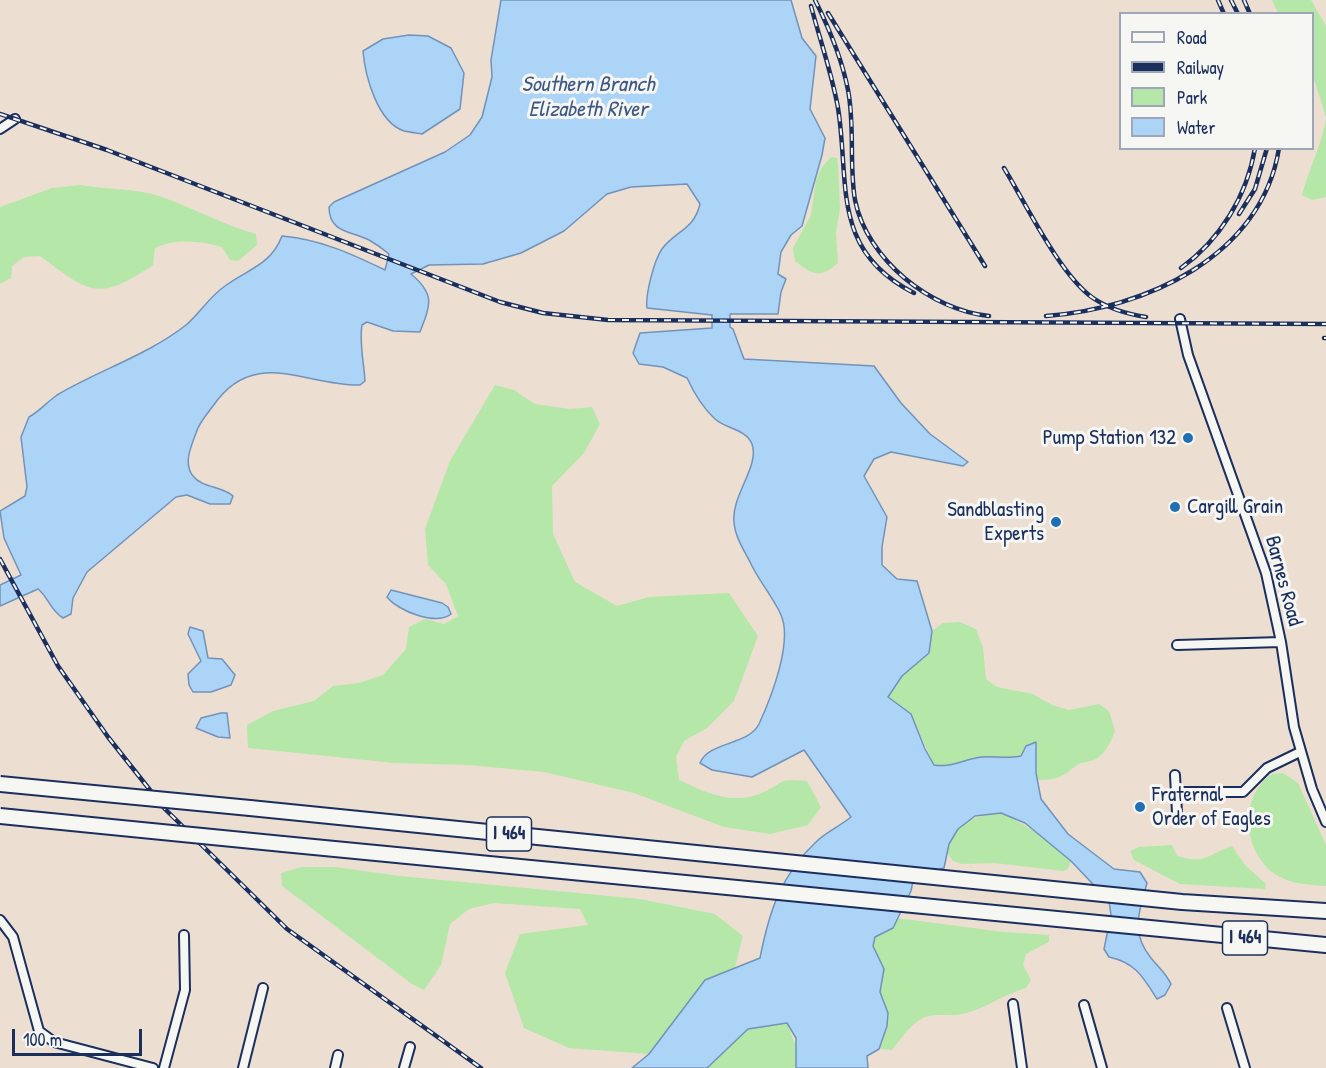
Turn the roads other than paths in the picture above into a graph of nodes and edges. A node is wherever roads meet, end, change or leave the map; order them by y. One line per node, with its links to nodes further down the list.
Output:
1 (15, 119): 2 (street)
2 (0, 129)
3 (1180, 319): 4 (street, Barnes Road)
4 (1281, 642): 5 (street); 6 (street, Barnes Road)
5 (1177, 645)
6 (1300, 752): 9 (street); 12 (street, Barnes Road)
7 (1175, 775): 9 (street)
8 (0, 784): 13 (highway, I 464, bridge)
9 (1176, 792): 10 (street)
10 (1177, 813)
11 (0, 816): 16 (highway, I 464, bridge)
12 (1326, 822)
13 (1326, 911)
14 (0, 920): 23 (street)
15 (184, 935): 24 (street)
16 (1326, 945)
17 (263, 988): 25 (street)
18 (1013, 1004): 28 (street)
19 (1084, 1005): 29 (street)
20 (1227, 1008): 30 (street)
21 (410, 1047): 27 (street)
22 (338, 1055): 26 (street)
23 (153, 1068)
24 (164, 1068)
25 (243, 1068)
26 (335, 1068)
27 (404, 1068)
28 (1022, 1068)
29 (1102, 1068)
30 (1245, 1068)

